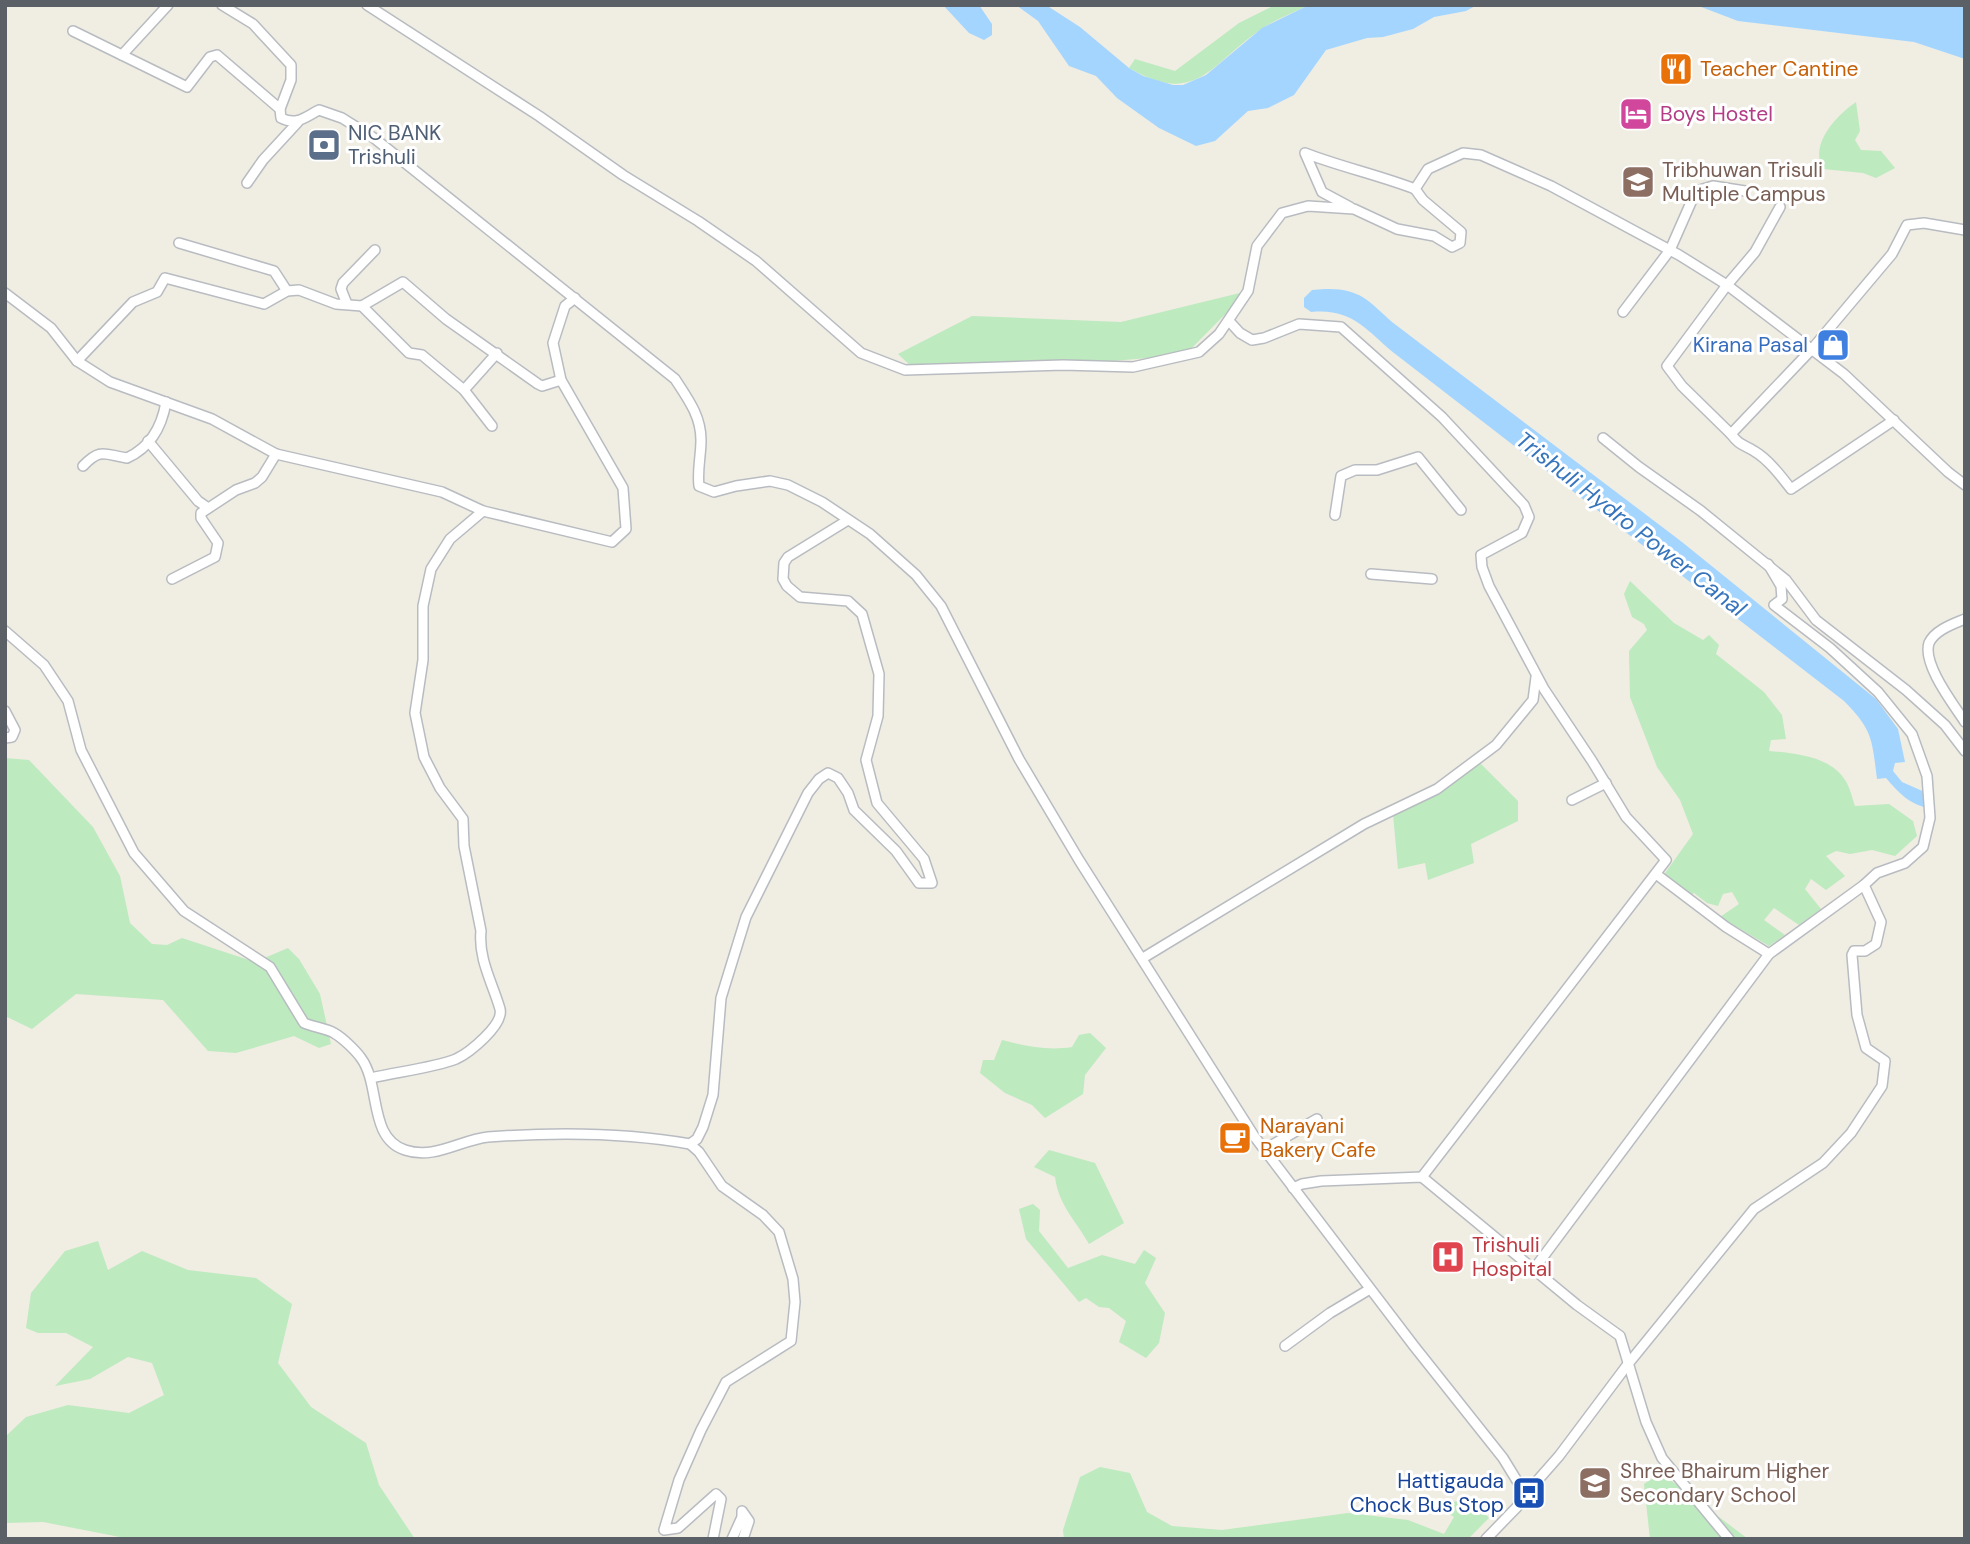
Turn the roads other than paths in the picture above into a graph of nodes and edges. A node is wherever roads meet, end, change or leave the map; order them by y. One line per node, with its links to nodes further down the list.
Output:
1 (167, 5): 5 (street)
2 (222, 5): 6 (street)
3 (367, 5): 24 (street)
4 (73, 31): 5 (street)
5 (122, 55): 6 (street)
6 (281, 109): 7 (street)
7 (298, 122): 8 (street); 20 (street)
8 (247, 183)
9 (1415, 189): 12 (street); 12 (street); 16 (street)
10 (1745, 191): 16 (street)
11 (1780, 207): 17 (street)
12 (1354, 209): 24 (street)
13 (1965, 230): 25 (street)
14 (179, 243): 18 (street)
15 (375, 250): 21 (street)
16 (1670, 250): 17 (street); 23 (street)
17 (1727, 285): 25 (street); 33 (street)
18 (287, 292): 21 (street); 27 (street)
19 (5, 293): 27 (street)
20 (575, 298): 28 (street); 43 (street)
21 (346, 304): 22 (street)
22 (362, 306): 26 (street); 29 (street)
23 (1623, 312)
24 (1229, 321): 50 (street)
25 (1812, 349): 31 (street); 33 (street)
26 (496, 354): 28 (street); 29 (street)
27 (77, 361): 30 (street)
28 (561, 380): 41 (street)
29 (464, 390): 32 (street)
30 (166, 402): 35 (street); 36 (street)
31 (1894, 420): 33 (street); 38 (street)
32 (492, 426)
33 (1731, 434)
34 (1603, 438): 44 (street)
35 (148, 441): 37 (street); 39 (street)
36 (276, 454): 39 (street); 41 (street)
37 (83, 466)
38 (1965, 485)
39 (208, 508): 46 (street)
40 (1461, 510): 42 (street)
41 (484, 511): 61 (street)
42 (1335, 515)
43 (848, 520): 60 (street); 63 (street)
44 (1768, 564): 54 (street); 58 (street)
45 (1371, 574): 47 (street)
46 (172, 579)
47 (1432, 579)
48 (1965, 619): 52 (street)
49 (5, 631): 61 (street)
50 (1535, 672): 55 (street); 60 (street)
51 (5, 711): 53 (street)
52 (1965, 722)
53 (5, 738)
54 (1965, 751)
55 (1606, 783): 56 (street); 57 (street)
56 (1572, 800)
57 (1656, 874): 59 (street); 65 (street)
58 (1864, 885): 59 (street); 70 (street)
59 (1769, 954): 67 (street)
60 (1143, 958): 64 (street)
61 (371, 1077): 63 (street)
62 (1317, 1119): 64 (street)
63 (690, 1144): 72 (street)
64 (1265, 1149): 66 (street)
65 (1422, 1177): 66 (street); 67 (street)
66 (1293, 1188): 68 (street)
67 (1534, 1269): 70 (street)
68 (1370, 1289): 69 (street); 71 (street)
69 (1285, 1346)
70 (1628, 1364): 71 (street); 76 (street)
71 (1524, 1497): 75 (street)
72 (712, 1539)
73 (732, 1539): 74 (street)
74 (743, 1539)
75 (1486, 1539)
76 (1729, 1539)

